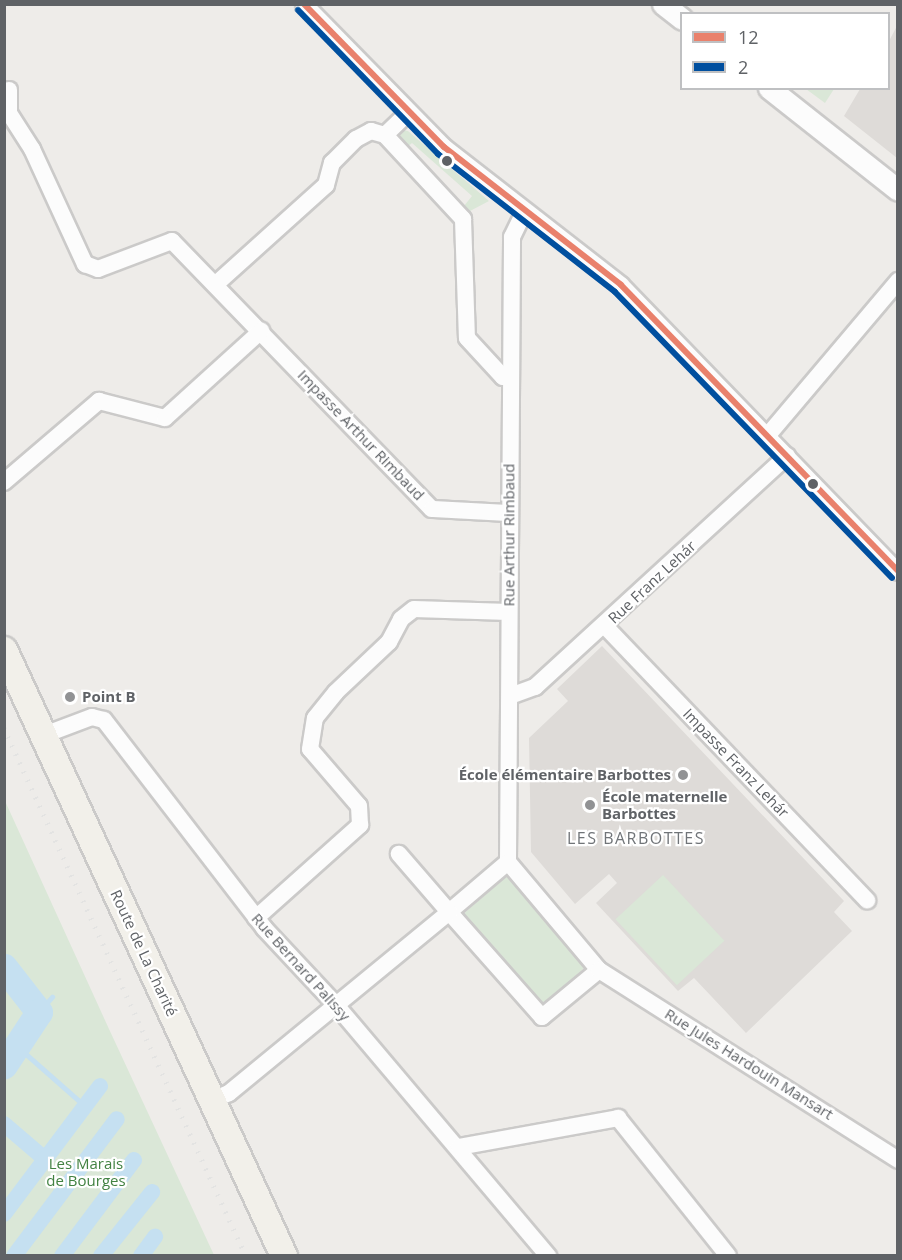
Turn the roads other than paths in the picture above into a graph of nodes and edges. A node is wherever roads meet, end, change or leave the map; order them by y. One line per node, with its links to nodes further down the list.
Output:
1 (304, 4): 6 (street)
2 (663, 4): 3 (street)
3 (680, 18)
4 (9, 90): 11 (street, Impasse Arthur Rimbaud)
5 (772, 90): 8 (street)
6 (407, 114): 7 (street); 9 (street)
7 (385, 135): 11 (street); 13 (street)
8 (897, 190)
9 (524, 212): 13 (street, Rue Arthur Rimbaud); 14 (street)
10 (897, 281): 14 (street)
11 (216, 284): 12 (street, Impasse Arthur Rimbaud)
12 (261, 331): 16 (street); 17 (street, Impasse Arthur Rimbaud)
13 (509, 377): 17 (street, Rue Arthur Rimbaud)
14 (768, 435): 15 (street)
15 (787, 456): 18 (street); 20 (street, Rue Franz Lehár)
16 (4, 482)
17 (509, 513): 19 (street, Rue Arthur Rimbaud)
18 (897, 572)
19 (509, 612): 22 (street, Rue Arthur Rimbaud); 28 (street)
20 (604, 625): 22 (street, Rue Franz Lehár); 26 (street, Impasse Franz Lehár)
21 (4, 650): 23 (main road, Route de La Charité)
22 (510, 696): 25 (street, Rue Arthur Rimbaud)
23 (44, 735): 28 (street, Rue Bernard Palissy); 31 (main road, Route de La Charité)
24 (399, 854): 27 (street)
25 (508, 862): 27 (street); 29 (street, Rue Jules Hardouin Mansart)
26 (867, 900)
27 (448, 912): 29 (street); 30 (street)
28 (256, 918): 30 (street, Rue Bernard Palissy)
29 (599, 970): 33 (street, Rue Jules Hardouin Mansart)
30 (336, 1005): 31 (street); 32 (street, Rue Bernard Palissy)
31 (212, 1100): 34 (main road, Route de La Charité)
32 (459, 1147): 35 (street, Rue Bernard Palissy); 36 (street)
33 (897, 1160)
34 (284, 1256)
35 (548, 1256)
36 (728, 1256)

